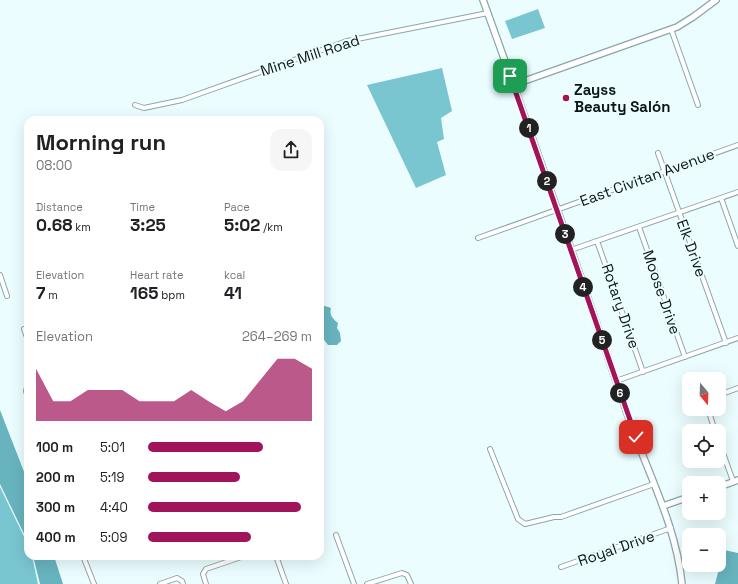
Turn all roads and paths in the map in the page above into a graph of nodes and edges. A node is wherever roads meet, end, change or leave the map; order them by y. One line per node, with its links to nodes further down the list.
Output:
1 (483, 0): 3 (main road)
2 (716, 0): 4 (main road)
3 (488, 13): 5 (main road); 6 (street, Mine Mill Road)
4 (671, 29): 5 (main road); 7 (street)
5 (513, 84): 13 (main road)
6 (135, 105)
7 (698, 105)
8 (738, 145): 10 (street, East Civitan Avenue)
9 (658, 153): 10 (street, Elk Drive)
10 (665, 171): 13 (street, East Civitan Avenue); 14 (street, Elk Drive)
11 (738, 192): 12 (street)
12 (721, 198): 14 (street); 18 (street)
13 (556, 209): 16 (street, East Civitan Avenue); 19 (main road)
14 (679, 212): 15 (street); 23 (street, Elk Drive)
15 (639, 227): 17 (street); 24 (street, Moose Drive)
16 (478, 238)
17 (597, 241): 19 (street); 25 (street, Rotary Drive)
18 (738, 246)
19 (571, 250): 26 (main road)
20 (0, 275): 21 (street)
21 (7, 296)
22 (738, 338): 23 (street)
23 (726, 343): 24 (street)
24 (685, 357): 25 (street)
25 (643, 372): 26 (street)
26 (616, 381): 32 (main road)
27 (738, 388): 28 (street)
28 (726, 392)
29 (490, 449): 32 (street)
30 (726, 458): 31 (street)
31 (736, 480): 33 (main road)
32 (654, 484): 35 (main road)
33 (726, 484)
34 (682, 499): 35 (main road)
35 (663, 506): 36 (main road)
36 (671, 528): 41 (street, Royal Drive); 50 (main road)
37 (336, 535): 47 (street)
38 (85, 560): 42 (street)
39 (232, 560): 45 (street)
40 (277, 560): 46 (street)
41 (561, 567)
42 (94, 584)
43 (160, 584): 44 (street)
44 (183, 584)
45 (206, 584)
46 (286, 584)
47 (354, 584)
48 (367, 584): 49 (street)
49 (411, 584)
50 (682, 584)

